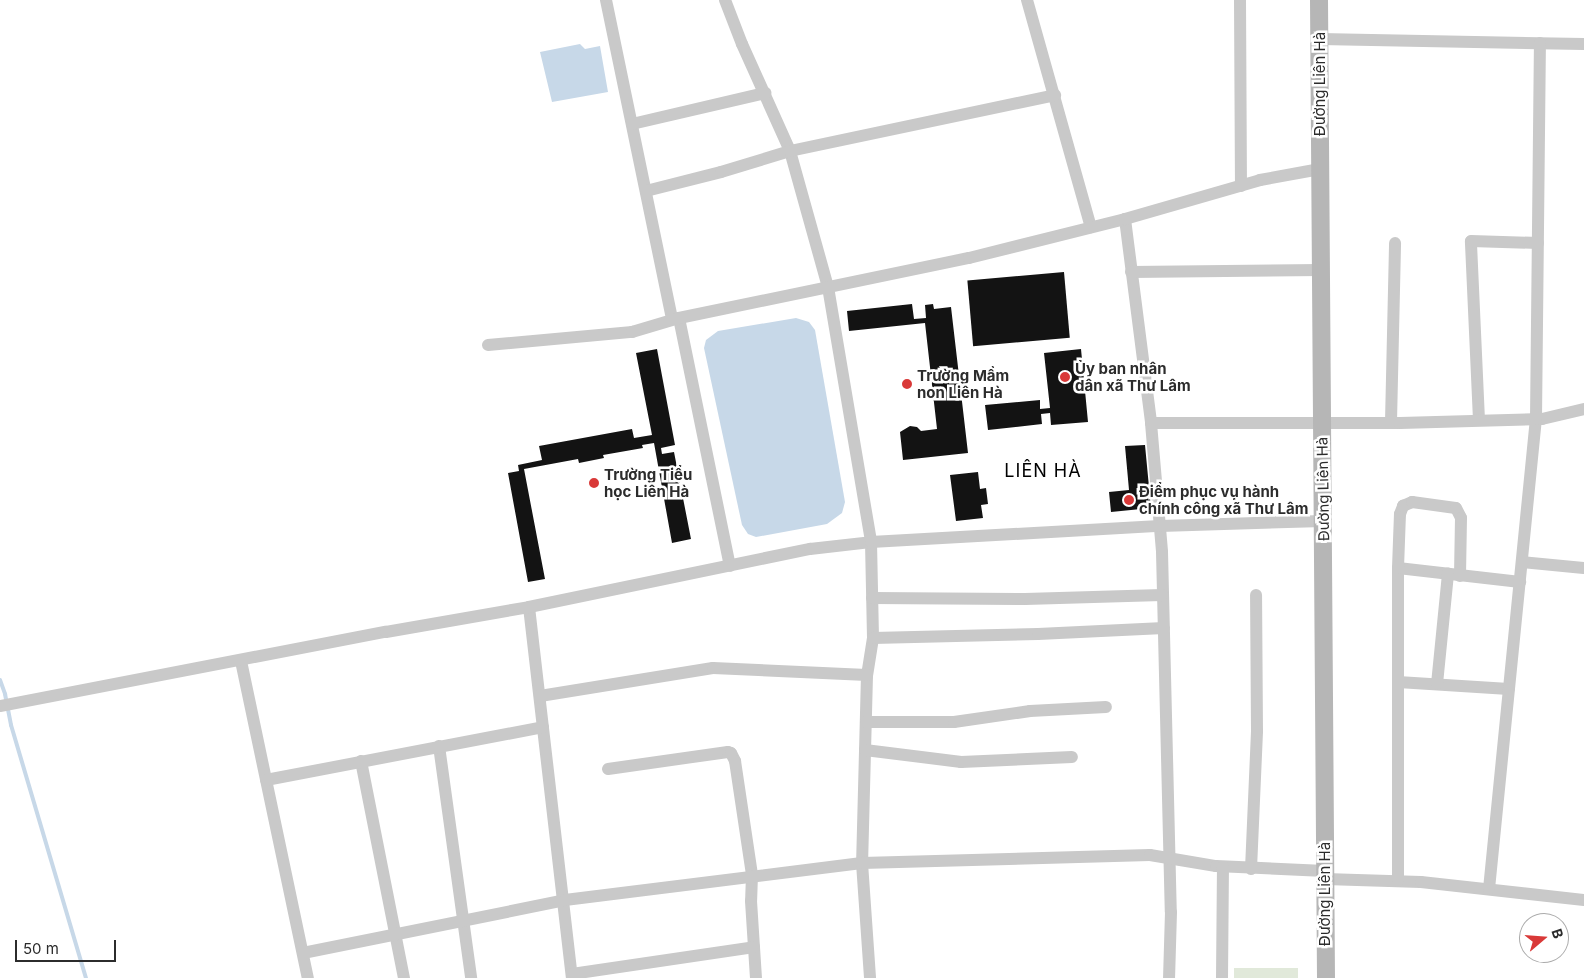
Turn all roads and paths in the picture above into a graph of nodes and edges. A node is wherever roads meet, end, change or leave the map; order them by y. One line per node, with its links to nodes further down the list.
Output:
1 (606, 0): 11 (street)
2 (725, 0): 9 (street)
3 (1027, 0): 10 (street)
4 (1240, 0): 14 (street)
5 (1319, 0): 6 (main road, Đường Liên Hà)
6 (1320, 39): 7 (street); 13 (main road, Đường Liên Hà)
7 (1540, 43): 8 (street); 19 (street)
8 (1584, 44)
9 (765, 93): 11 (street); 12 (street)
10 (1055, 95): 12 (street); 17 (street)
11 (632, 124): 15 (street)
12 (790, 151): 15 (street); 22 (street)
13 (1320, 169): 14 (street); 20 (main road, Đường Liên Hà)
14 (1241, 186): 16 (street)
15 (646, 191): 23 (street)
16 (1125, 219): 17 (street); 21 (street)
17 (1091, 227): 22 (street)
18 (1396, 243): 29 (street)
19 (1538, 243): 26 (street); 27 (street)
20 (1321, 270): 21 (street); 28 (main road, Đường Liên Hà)
21 (1131, 272): 30 (street)
22 (828, 287): 23 (street); 33 (street)
23 (676, 319): 24 (street); 35 (street)
24 (488, 345)
25 (1584, 409): 26 (street)
26 (1536, 419): 27 (street); 34 (street)
27 (1479, 420): 29 (street)
28 (1322, 422): 29 (street); 30 (street); 31 (main road, Đường Liên Hà)
29 (1391, 422)
30 (1151, 423): 32 (street)
31 (1323, 521): 32 (street); 67 (main road, Đường Liên Hà)
32 (1160, 526): 33 (street); 40 (street)
33 (871, 542): 35 (street); 42 (street)
34 (1522, 562): 37 (street); 39 (street)
35 (730, 566): 43 (street)
36 (1398, 568): 38 (street); 38 (street); 48 (street)
37 (1584, 568)
38 (1454, 575): 39 (street); 49 (street)
39 (1520, 582): 50 (street)
40 (1162, 595): 42 (street); 44 (street)
41 (1256, 595): 65 (street)
42 (872, 598): 45 (street)
43 (529, 607): 46 (street); 51 (street)
44 (1164, 628): 45 (street); 62 (street)
45 (873, 638): 47 (street)
46 (241, 661): 52 (street); 61 (street)
47 (867, 675): 51 (street); 54 (street)
48 (1398, 682): 49 (street); 68 (street)
49 (1437, 684): 50 (street)
50 (1509, 689): 69 (street)
51 (540, 696): 55 (street)
52 (0, 706)
53 (1106, 707): 54 (street)
54 (866, 722): 57 (street)
55 (543, 728): 56 (street); 70 (street)
56 (438, 746): 59 (street); 72 (street)
57 (865, 750): 58 (street); 63 (street)
58 (1072, 758)
59 (361, 761): 61 (street); 73 (street)
60 (608, 769): 66 (street)
61 (266, 780): 75 (street)
62 (1169, 858): 63 (street); 64 (street); 82 (street)
63 (862, 862): 66 (street); 81 (street)
64 (1223, 867): 65 (street); 83 (street)
65 (1251, 869): 67 (street)
66 (752, 875): 70 (street); 74 (street)
67 (1325, 875): 68 (street); 84 (main road, Đường Liên Hà)
68 (1398, 881): 69 (street)
69 (1489, 889): 71 (street)
70 (564, 900): 72 (street); 76 (street)
71 (1584, 900)
72 (464, 920): 73 (street); 79 (street)
73 (396, 934): 75 (street); 78 (street)
74 (754, 947): 76 (street); 80 (street)
75 (303, 954): 77 (street)
76 (572, 976)
77 (308, 978)
78 (404, 978)
79 (471, 978)
80 (756, 978)
81 (870, 978)
82 (1169, 978)
83 (1222, 978)
84 (1326, 978)

